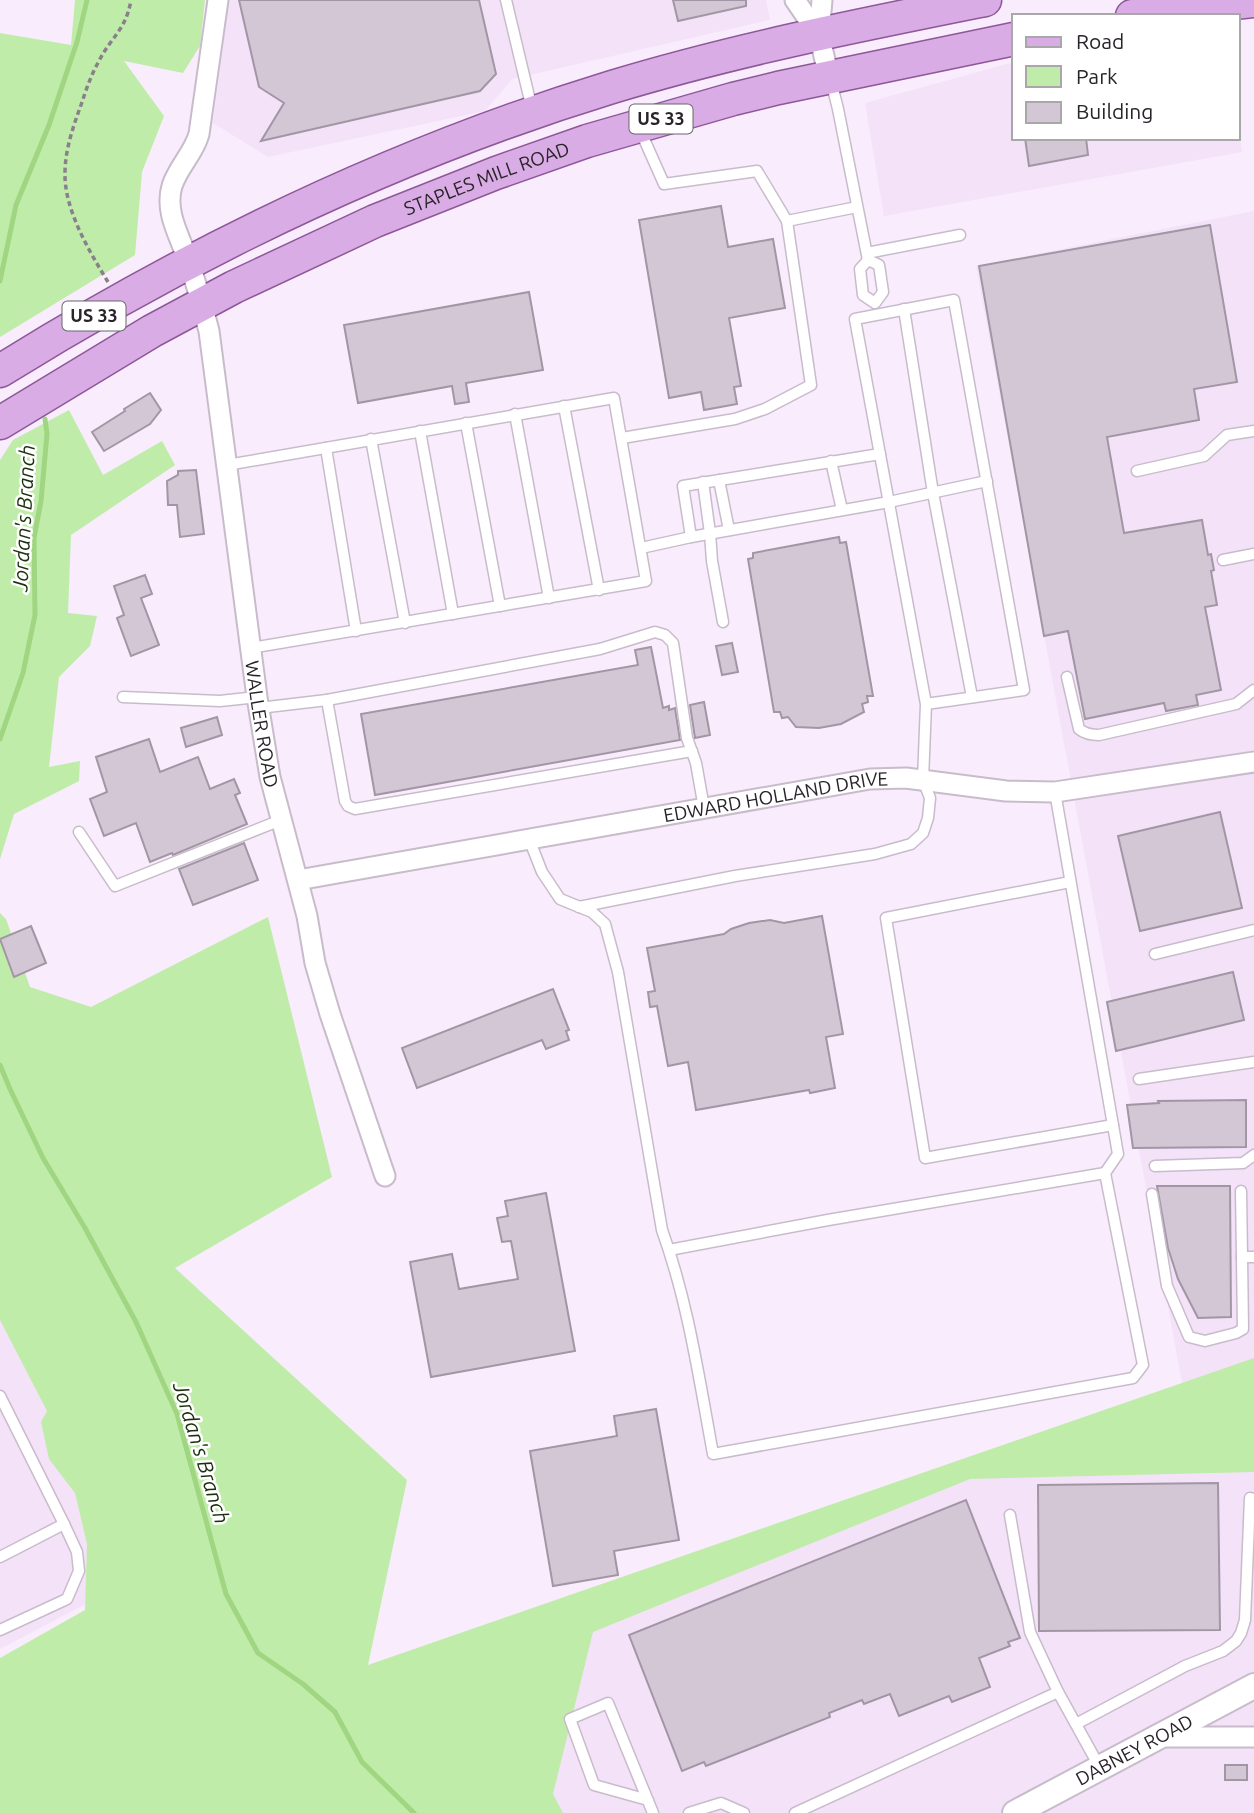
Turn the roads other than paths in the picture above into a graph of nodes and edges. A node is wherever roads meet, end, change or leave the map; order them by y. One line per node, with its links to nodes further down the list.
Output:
1 (218, 0): 17 (street, WALLER ROAD)
2 (506, 0): 11 (lane)
3 (795, 0): 8 (street)
4 (822, 0): 8 (street)
5 (985, 0): 8 (main road, US 33)
6 (1254, 1): 7 (main road)
7 (1146, 14)
8 (819, 35): 10 (street); 11 (main road, US 33)
9 (1012, 39): 10 (main road, STAPLES MILL ROAD / US 33)
10 (830, 77): 12 (main road, STAPLES MILL ROAD / US 33); 13 (lane)
11 (533, 113): 17 (main road, US 33)
12 (638, 126): 14 (lane); 18 (main road, STAPLES MILL ROAD / US 33)
13 (857, 207): 14 (lane); 16 (lane)
14 (787, 222): 29 (lane)
15 (960, 235): 16 (lane)
16 (867, 256): 19 (lane); 19 (lane)
17 (189, 262): 18 (street, WALLER ROAD); 22 (main road, US 33)
18 (202, 303): 25 (main road, STAPLES MILL ROAD / US 33); 34 (street, WALLER ROAD)
19 (876, 303): 21 (lane)
20 (904, 309): 21 (lane); 37 (lane); 39 (lane)
21 (878, 314): 32 (lane)
22 (0, 371)
23 (564, 406): 24 (lane); 29 (lane); 48 (lane)
24 (514, 414): 26 (lane); 49 (lane)
25 (0, 423)
26 (466, 423): 27 (lane); 50 (lane)
27 (420, 431): 30 (lane); 51 (lane)
28 (1254, 431): 35 (lane)
29 (622, 438): 45 (lane)
30 (371, 439): 31 (lane); 53 (lane)
31 (326, 448): 34 (lane); 54 (lane)
32 (880, 454): 33 (lane); 40 (lane)
33 (831, 461): 36 (lane); 41 (lane)
34 (226, 465): 55 (street, WALLER ROAD)
35 (1137, 471)
36 (719, 480): 38 (lane); 42 (lane)
37 (987, 481): 39 (lane); 59 (lane)
38 (703, 482): 43 (lane); 44 (lane)
39 (933, 493): 40 (lane); 59 (lane)
40 (889, 502): 41 (lane); 62 (lane)
41 (842, 510): 42 (lane)
42 (729, 530): 43 (lane)
43 (710, 533): 44 (lane); 52 (lane)
44 (691, 537): 45 (lane)
45 (642, 548): 48 (lane)
46 (1254, 554): 47 (lane)
47 (1223, 560)
48 (599, 590): 49 (lane)
49 (549, 598): 50 (lane)
50 (500, 606): 51 (lane)
51 (453, 614): 53 (lane)
52 (723, 622)
53 (405, 623): 54 (lane)
54 (356, 631): 55 (lane)
55 (251, 648): 61 (street, WALLER ROAD)
56 (1067, 677): 57 (lane)
57 (1254, 690)
58 (123, 697): 61 (lane)
59 (972, 697): 62 (lane)
60 (327, 700): 61 (lane); 63 (lane); 63 (lane)
61 (258, 702): 68 (street, WALLER ROAD)
62 (926, 704): 65 (lane)
63 (692, 751): 67 (lane)
64 (1254, 762): 66 (street, EDWARD HOLLAND DRIVE)
65 (923, 780): 66 (street, EDWARD HOLLAND DRIVE); 67 (street, EDWARD HOLLAND DRIVE); 73 (lane)
66 (1055, 792): 72 (lane)
67 (704, 808): 70 (street, EDWARD HOLLAND DRIVE)
68 (281, 820): 69 (lane); 71 (street, WALLER ROAD)
69 (79, 832)
70 (529, 839): 71 (street, EDWARD HOLLAND DRIVE); 73 (lane)
71 (298, 880): 82 (street, WALLER ROAD)
72 (1070, 882): 78 (lane); 78 (lane)
73 (579, 907): 85 (lane)
74 (1254, 930): 75 (lane)
75 (1156, 954)
76 (1254, 1062): 77 (lane)
77 (1139, 1079)
78 (1113, 1125): 81 (lane)
79 (1254, 1155): 80 (lane)
80 (1155, 1167)
81 (1105, 1173): 85 (lane); 85 (lane)
82 (385, 1176)
83 (1241, 1191): 86 (lane)
84 (1152, 1194): 86 (lane)
85 (669, 1250)
86 (1242, 1257): 87 (lane)
87 (1254, 1257)
88 (0, 1396): 91 (lane)
89 (1254, 1499): 96 (lane)
90 (1010, 1515): 95 (lane)
91 (64, 1524): 92 (lane); 93 (lane)
92 (0, 1557)
93 (0, 1630)
94 (1254, 1686): 97 (street, DABNEY ROAD)
95 (1058, 1692): 96 (lane); 105 (lane)
96 (1076, 1724): 99 (lane)
97 (1160, 1737): 98 (street); 99 (street, DABNEY ROAD)
98 (1254, 1737)
99 (1100, 1769): 101 (street, DABNEY ROAD)
100 (648, 1800): 100 (lane); 102 (lane)
101 (1023, 1811)
102 (653, 1813)
103 (689, 1813): 104 (lane)
104 (744, 1813)
105 (795, 1813)

